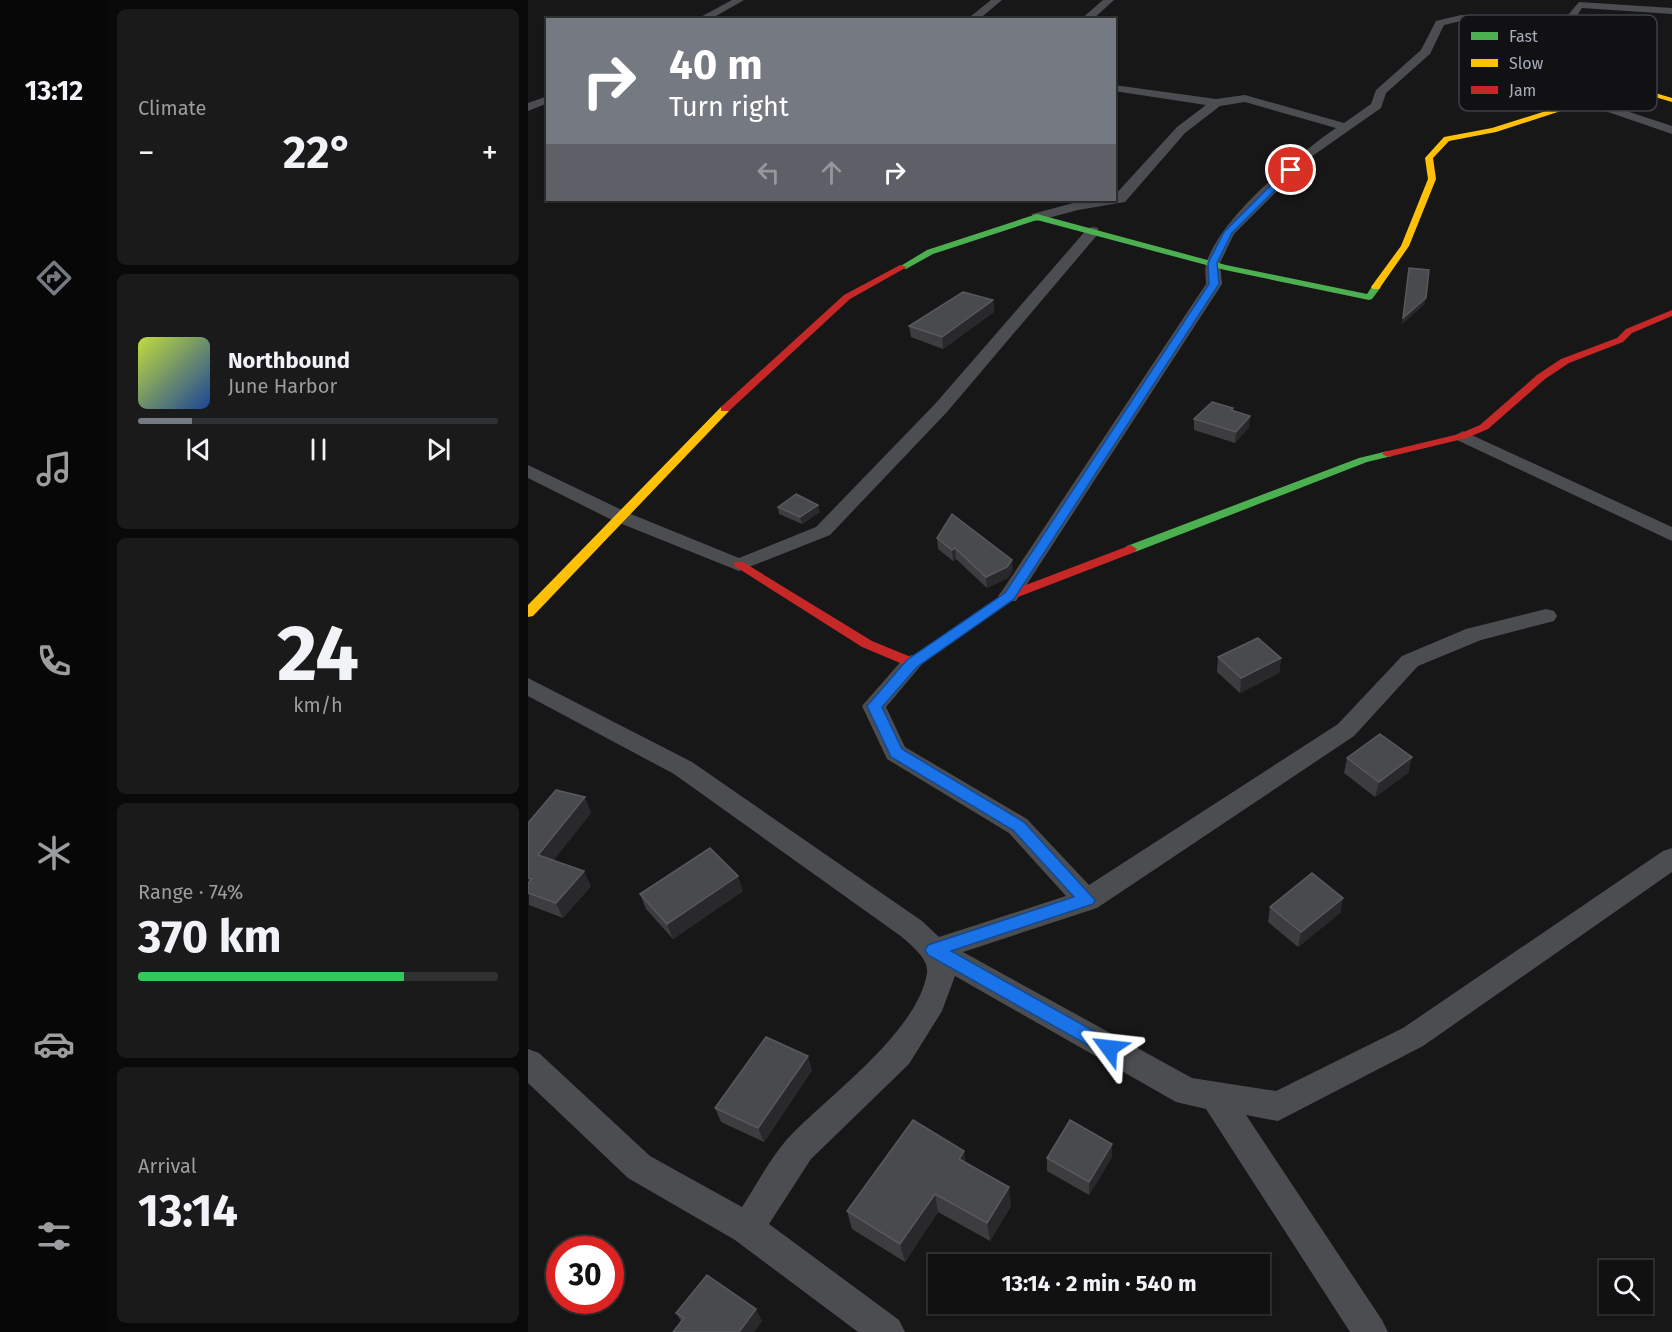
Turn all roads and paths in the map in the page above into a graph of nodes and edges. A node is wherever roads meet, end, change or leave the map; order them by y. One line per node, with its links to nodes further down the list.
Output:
1 (739, 0): 6 (street)
2 (997, 0): 7 (street)
3 (1109, 0): 8 (street)
4 (1579, 3): 5 (street)
5 (1672, 11)
6 (704, 18)
7 (974, 18)
8 (1087, 18)
9 (1459, 18): 20 (street)
10 (1116, 88): 14 (street)
11 (1657, 96): 13 (street)
12 (546, 100): 15 (street)
13 (1672, 100)
14 (1216, 104): 20 (street); 22 (street)
15 (528, 107)
16 (1550, 111): 26 (street)
17 (1616, 111): 19 (street)
18 (1672, 115): 19 (street)
19 (1654, 124): 21 (street)
20 (1345, 128): 26 (street)
21 (1672, 130)
22 (1116, 200)
23 (1108, 201): 24 (street)
24 (1037, 217): 25 (street); 30 (street)
25 (1093, 231): 26 (street); 32 (street)
26 (1213, 263): 33 (street)
27 (1672, 313): 28 (street)
28 (1463, 436): 31 (street); 33 (street)
29 (528, 471): 30 (street)
30 (620, 516): 32 (street); 34 (street)
31 (1672, 535)
32 (739, 565): 36 (street)
33 (1009, 596): 36 (street)
34 (528, 613)
35 (1546, 616): 39 (street)
36 (912, 663): 39 (street)
37 (528, 687): 40 (street)
38 (1672, 858): 42 (street)
39 (1087, 900): 40 (street)
40 (934, 950): 42 (street); 43 (street)
41 (528, 1063): 43 (street)
42 (1215, 1096): 45 (street)
43 (747, 1228): 44 (street)
44 (887, 1332)
45 (1370, 1332)

